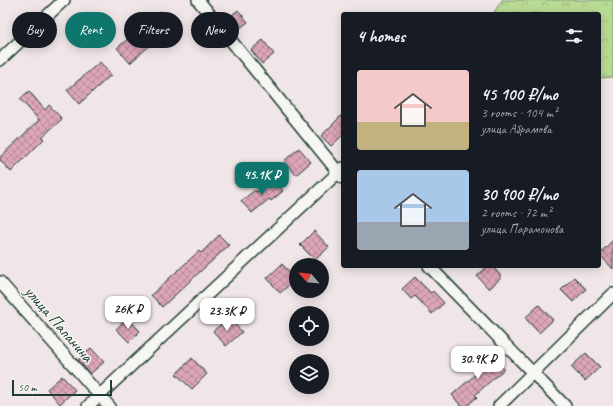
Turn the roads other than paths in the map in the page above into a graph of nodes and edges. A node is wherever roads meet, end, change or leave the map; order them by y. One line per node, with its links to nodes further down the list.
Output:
1 (64, 0): 3 (street)
2 (198, 0): 4 (street)
3 (0, 60)
4 (341, 173): 9 (street)
5 (431, 268): 8 (street)
6 (0, 282): 9 (street, улица Папанина)
7 (613, 294): 8 (street)
8 (534, 373): 12 (street); 13 (street)
9 (99, 396): 10 (street); 11 (street, улица Папанина)
10 (88, 406)
11 (109, 406)
12 (500, 406)
13 (565, 406)

